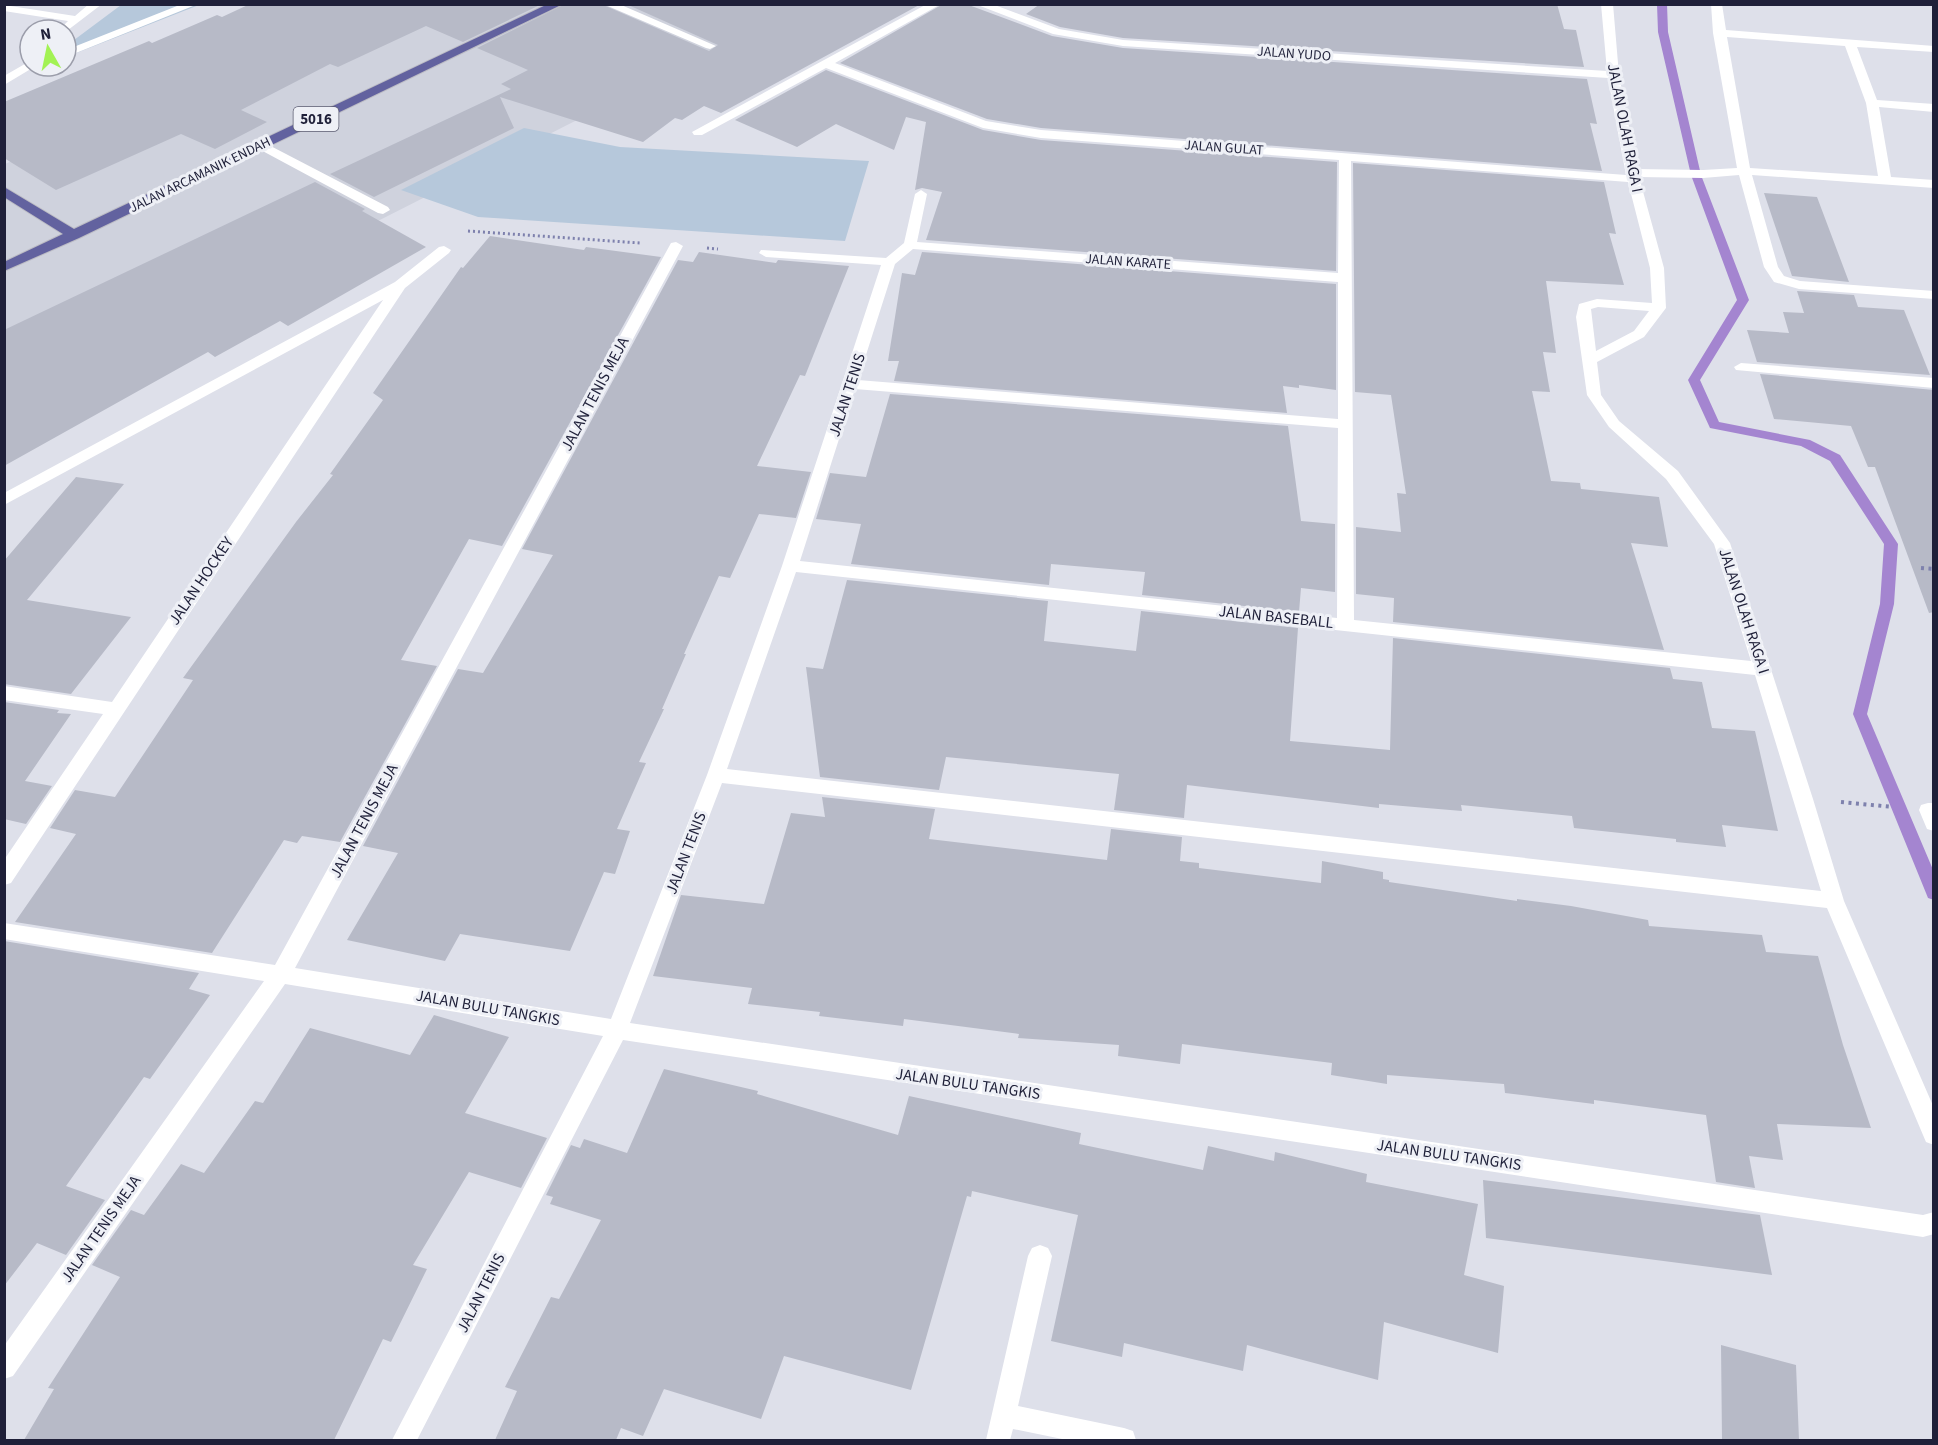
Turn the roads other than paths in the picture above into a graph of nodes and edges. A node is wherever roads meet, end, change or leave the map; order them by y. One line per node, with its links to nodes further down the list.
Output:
1 (97, 4): 11 (street)
2 (193, 4): 15 (street)
3 (558, 4): 24 (main road, JALAN ARCAMANIK ENDAH / 5016)
4 (608, 4): 14 (street)
5 (936, 4): 17 (street)
6 (980, 4): 19 (street, JALAN YUDO)
7 (1607, 4): 19 (street, JALAN OLAH RAGA I)
8 (1716, 4): 12 (street)
9 (4, 9): 10 (street)
10 (69, 18)
11 (77, 18)
12 (1719, 33): 13 (street); 26 (street)
13 (1850, 43): 16 (street); 21 (street)
14 (710, 46)
15 (78, 49)
16 (1934, 49)
17 (827, 64): 23 (street); 25 (street, JALAN GULAT)
18 (18, 73): 20 (street)
19 (1613, 75): 27 (street, JALAN OLAH RAGA I)
20 (4, 82)
21 (1872, 104): 22 (street); 28 (street)
22 (1934, 108)
23 (698, 132)
24 (261, 146): 32 (street); 33 (main road, JALAN ARCAMANIK ENDAH / 5016)
25 (1345, 156): 27 (street, JALAN GULAT); 40 (street)
26 (1744, 171): 27 (street, JALAN GULAT); 28 (street, JALAN GULAT); 42 (street)
27 (1633, 176): 43 (street, JALAN OLAH RAGA I)
28 (1885, 181): 29 (street, JALAN GULAT)
29 (1934, 184)
30 (4, 191): 33 (main road)
31 (921, 194): 34 (street)
32 (383, 210)
33 (75, 234): 39 (main road, JALAN ARCAMANIK ENDAH / 5016)
34 (910, 245): 38 (street); 40 (street, JALAN KARATE)
35 (676, 246): 59 (street, JALAN TENIS MEJA)
36 (444, 250): 41 (street, JALAN HOCKEY)
37 (766, 253): 38 (street)
38 (889, 262): 47 (street, JALAN TENIS)
39 (4, 267)
40 (1346, 278): 48 (street)
41 (400, 285): 49 (street, JALAN HOCKEY); 54 (street, JALAN HOCKEY)
42 (1934, 295)
43 (1659, 308): 44 (street); 44 (street, JALAN OLAH RAGA I)
44 (1590, 360): 52 (street, JALAN OLAH RAGA I)
45 (1741, 367): 46 (street)
46 (1934, 383)
47 (851, 384): 48 (street); 50 (street, JALAN TENIS)
48 (1346, 424): 51 (street)
49 (4, 500)
50 (790, 566): 51 (street, JALAN BASEBALL); 55 (street, JALAN TENIS)
51 (1346, 625): 52 (street, JALAN BASEBALL)
52 (1763, 669): 57 (street, JALAN OLAH RAGA I)
53 (4, 693): 54 (street)
54 (114, 710): 56 (street, JALAN HOCKEY)
55 (716, 775): 57 (street); 60 (street, JALAN TENIS)
56 (4, 877)
57 (1834, 901): 61 (street, JALAN OLAH RAGA I)
58 (4, 931): 59 (street, JALAN BULU TANGKIS)
59 (281, 974): 60 (street, JALAN BULU TANGKIS); 64 (street, JALAN TENIS MEJA)
60 (617, 1030): 62 (street, JALAN BULU TANGKIS); 66 (street, JALAN TENIS)
61 (1934, 1135)
62 (1934, 1223)
63 (1040, 1256): 65 (street)
64 (4, 1367)
65 (1004, 1416): 67 (street); 68 (street)
66 (404, 1440)
67 (998, 1440)
68 (1124, 1440)

